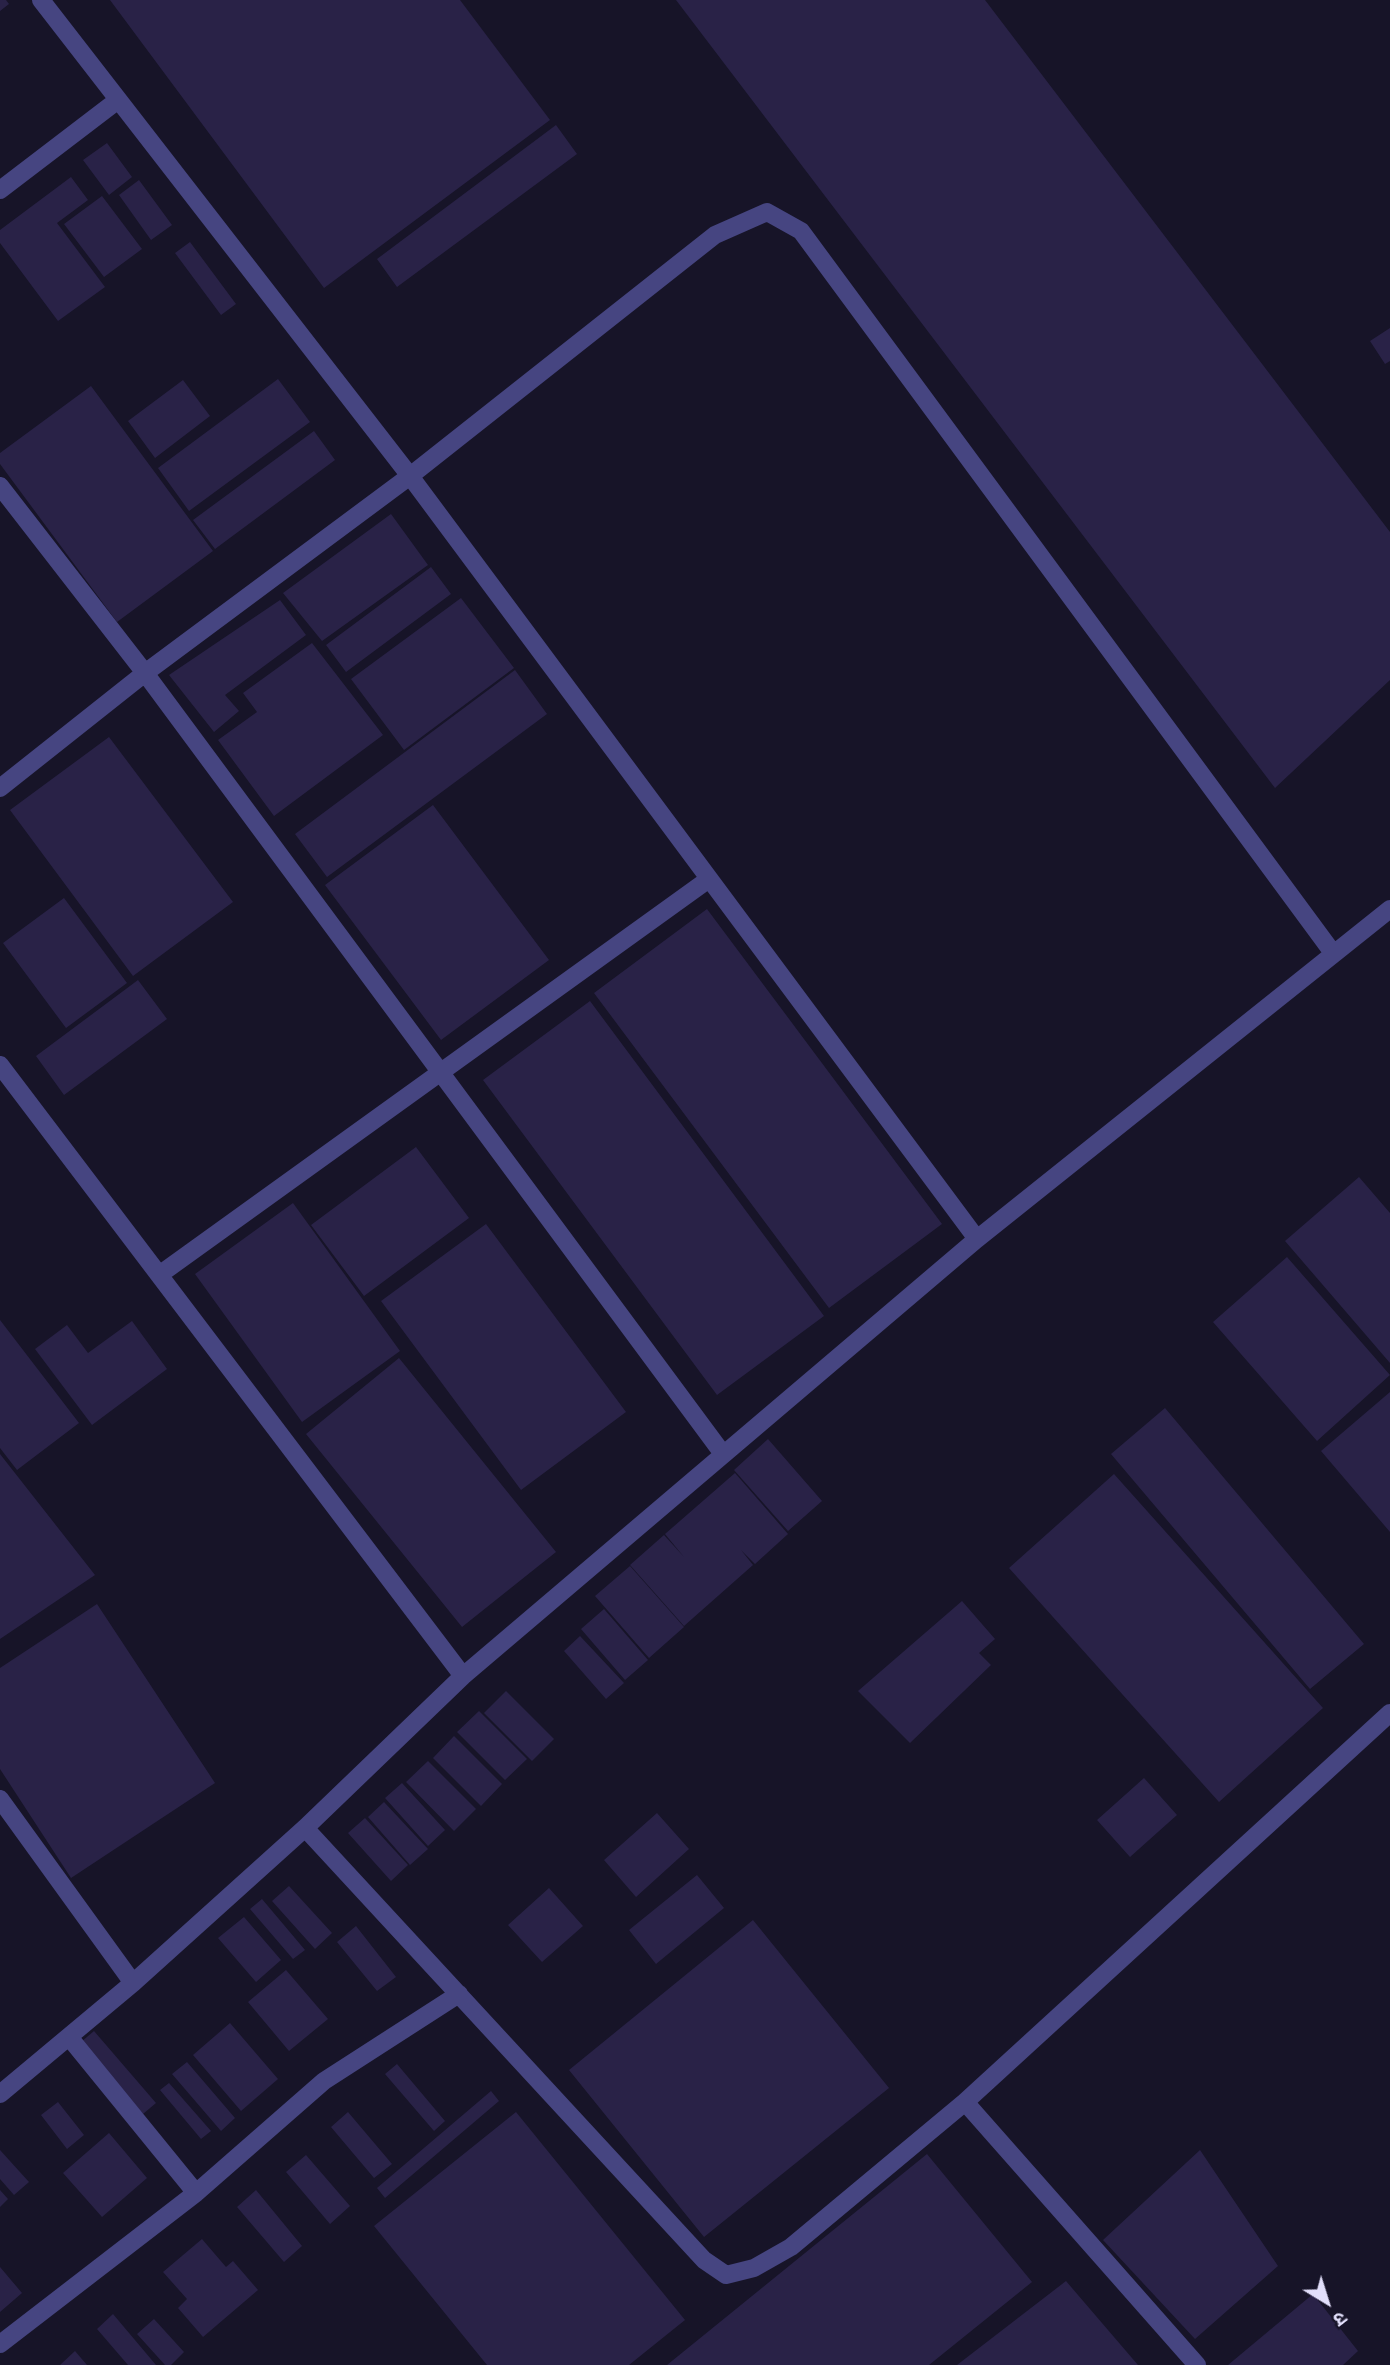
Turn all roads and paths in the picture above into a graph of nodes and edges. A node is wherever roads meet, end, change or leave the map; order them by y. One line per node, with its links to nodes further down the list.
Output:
1 (41, 0): 2 (street)
2 (118, 100): 3 (street); 4 (street)
3 (0, 190)
4 (410, 476): 6 (street); 8 (street); 10 (street)
5 (0, 486): 6 (street)
6 (145, 673): 7 (street); 12 (street)
7 (0, 788)
8 (709, 879): 12 (street); 13 (street)
9 (1390, 909): 10 (street)
10 (1334, 953): 13 (street)
11 (0, 1065): 14 (street)
12 (441, 1073): 14 (street); 15 (street)
13 (977, 1239): 15 (street)
14 (159, 1275): 16 (street)
15 (723, 1454): 16 (street)
16 (463, 1676): 19 (street)
17 (1390, 1713): 24 (street)
18 (0, 1799): 20 (street)
19 (305, 1828): 20 (street); 21 (street)
20 (133, 1983): 22 (street)
21 (459, 1994): 24 (street); 25 (street)
22 (68, 2037): 23 (street); 25 (street)
23 (0, 2094)
24 (965, 2102): 27 (street)
25 (196, 2193): 26 (street)
26 (0, 2344)
27 (1197, 2365)

